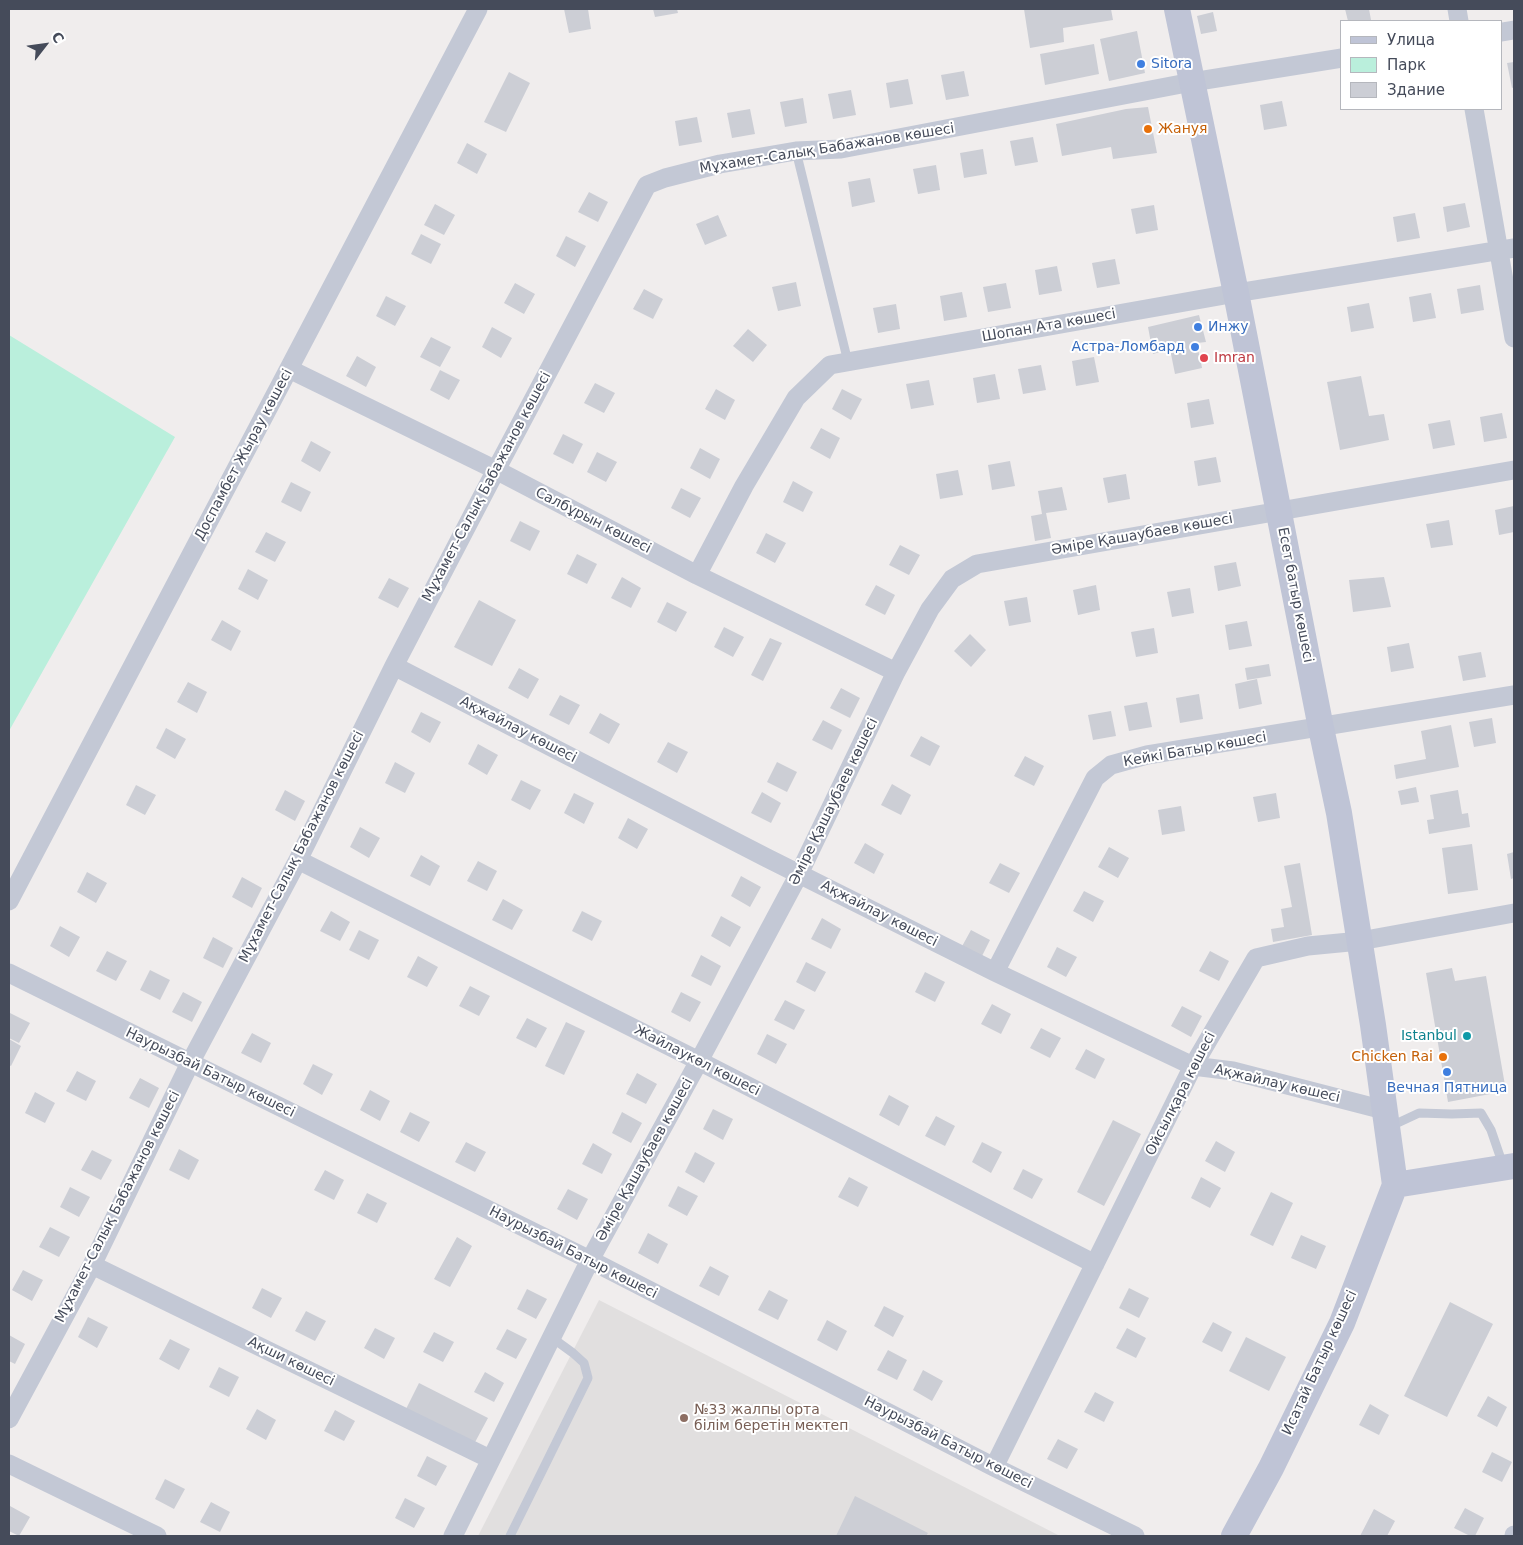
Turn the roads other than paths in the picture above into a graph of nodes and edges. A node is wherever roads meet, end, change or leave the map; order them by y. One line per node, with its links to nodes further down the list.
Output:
1 (478, 9): 11 (street, Доспамбет Жырау көшесі)
2 (1177, 9): 4 (street, Есет батыр көшесі)
3 (1340, 58): 4 (street, Мұхамет-Салық Бабажанов көшесі)
4 (1192, 82): 6 (street, Мұхамет-Салық Бабажанов көшесі); 8 (street, Есет батыр көшесі)
5 (1474, 110): 7 (street)
6 (796, 151): 10 (lane); 12 (street, Мұхамет-Салық Бабажанов көшесі)
7 (1506, 250): 8 (street, Шопан Ата көшесі); 9 (street)
8 (1236, 293): 10 (street, Шопан Ата көшесі); 14 (street, Есет батыр көшесі)
9 (1514, 338)
10 (848, 362): 15 (street, Шопан Ата көшесі)
11 (289, 369): 12 (street, Салбұрын көшесі); 22 (street, Доспамбет Жырау көшесі)
12 (496, 470): 15 (street, Салбұрын көшесі); 16 (street, Мұхамет-Салық Бабажанов көшесі)
13 (1514, 470): 14 (street, Әміре Қашаубаев көшесі)
14 (1279, 511): 17 (street, Әміре Қашаубаев көшесі); 19 (street, Есет батыр көшесі)
15 (698, 574): 17 (street, Салбұрын көшесі)
16 (394, 666): 20 (street, Мұхамет-Салық Бабажанов көшесі); 21 (street, Ақжайлау көшесі)
17 (896, 672): 21 (street, Әміре Қашаубаев көшесі)
18 (1514, 695): 19 (street, Кейкі Батыр көшесі)
19 (1321, 728): 24 (street, Есет батыр көшесі); 25 (street, Кейкі Батыр көшесі)
20 (298, 860): 27 (street, Жайлаукөл көшесі); 28 (street, Мұхамет-Салық Бабажанов көшесі)
21 (799, 874): 25 (street, Ақжайлау көшесі); 27 (street, Әміре Қашаубаев көшесі)
22 (9, 901)
23 (1514, 913): 24 (street, Ойсылқара көшесі)
24 (1360, 941): 29 (street, Ойсылқара көшесі); 30 (street, Есет батыр көшесі)
25 (994, 972): 29 (street, Ақжайлау көшесі)
26 (9, 974): 28 (street, Наурызбай Батыр көшесі)
27 (699, 1061): 33 (street, Әміре Қашаубаев көшесі); 34 (street, Жайлаукөл көшесі)
28 (190, 1063): 33 (street, Наурызбай Батыр көшесі); 35 (street, Мұхамет-Салық Бабажанов көшесі)
29 (1193, 1066): 30 (street, Ақжайлау көшесі); 34 (street, Ойсылқара көшесі)
30 (1386, 1119): 31 (lane); 32 (street, Есет батыр көшесі)
31 (1509, 1167): 32 (street)
32 (1395, 1185): 45 (street, Исатай Батыр көшесі)
33 (590, 1260): 36 (street, Әміре Қашаубаев көшесі); 40 (street, Наурызбай Батыр көшесі)
34 (1095, 1264): 40 (street, Ойсылқара көшесі)
35 (92, 1265): 37 (street, Мұхамет-Салық Бабажанов көшесі); 38 (street, Ақши көшесі)
36 (552, 1337): 38 (street, Әміре Қашаубаев көшесі); 43 (lane)
37 (9, 1419)
38 (490, 1459): 42 (street, Әміре Қашаубаев көшесі)
39 (9, 1464): 41 (street)
40 (994, 1467): 44 (street, Наурызбай Батыр көшесі)
41 (157, 1536)
42 (452, 1536)
43 (510, 1536)
44 (1135, 1536)
45 (1234, 1536)

